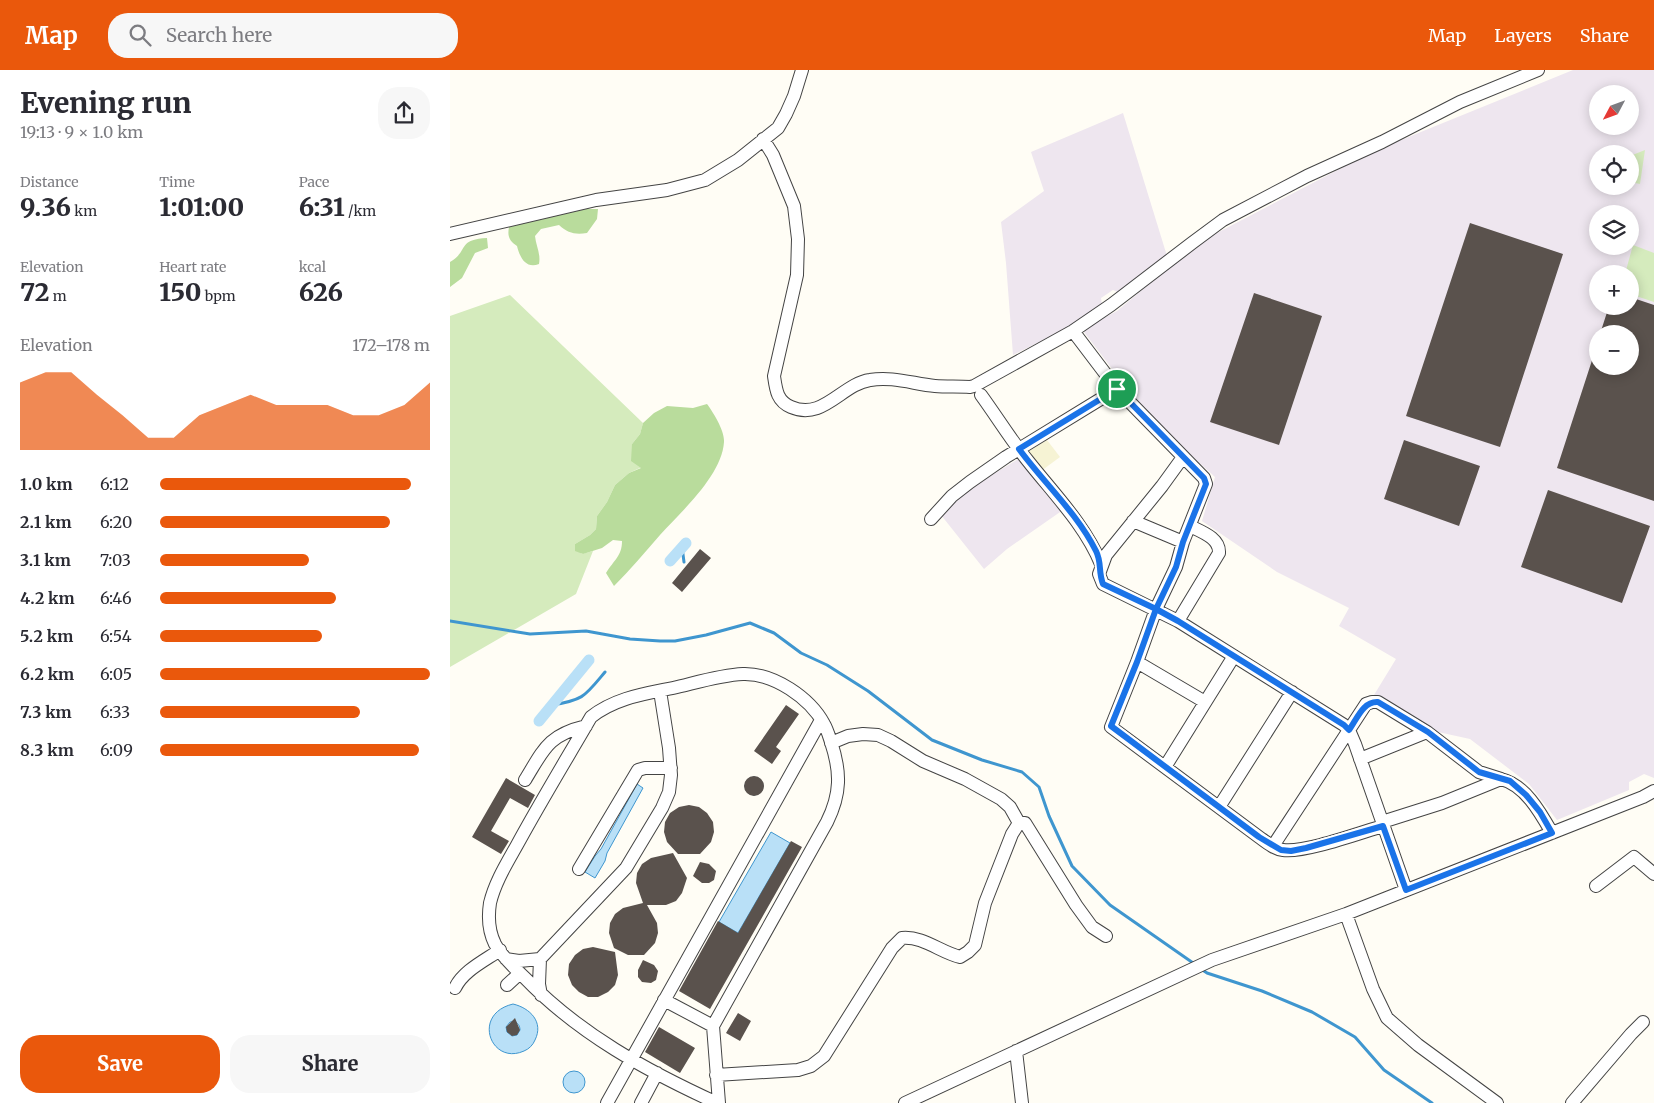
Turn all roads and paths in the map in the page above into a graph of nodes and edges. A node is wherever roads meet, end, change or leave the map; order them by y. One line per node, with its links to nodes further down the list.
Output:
1 (802, 70): 3 (street)
2 (1538, 70): 5 (street)
3 (763, 139): 4 (street); 5 (street)
4 (450, 234)
5 (1073, 331): 6 (street)
6 (1117, 389): 8 (street); 9 (street)
7 (981, 395): 8 (street)
8 (1019, 449): 10 (street); 14 (street)
9 (1183, 457): 11 (street); 12 (street)
10 (931, 519)
11 (1133, 521): 13 (street); 14 (street)
12 (1190, 526): 13 (street); 16 (street)
13 (1183, 542): 15 (street)
14 (1102, 564): 15 (street)
15 (1156, 609): 16 (street); 18 (street)
16 (1178, 621): 17 (street)
17 (1234, 656): 20 (street); 21 (street)
18 (1137, 662): 21 (street); 28 (street)
19 (660, 690): 22 (street); 23 (street); 29 (street)
20 (1292, 692): 24 (street); 33 (street)
21 (1205, 702): 28 (street)
22 (821, 720): 26 (street); 50 (street)
23 (586, 726): 31 (street); 44 (street)
24 (1349, 730): 25 (street); 27 (street); 37 (street)
25 (1428, 732): 27 (street); 30 (street)
26 (831, 743): 34 (street); 52 (street)
27 (1360, 759): 35 (street)
28 (1165, 767): 33 (street)
29 (671, 768): 38 (street); 45 (street)
30 (1501, 779): 35 (street); 36 (street)
31 (525, 780)
32 (1652, 796): 36 (street)
33 (1219, 807): 37 (street)
34 (1019, 823): 43 (street); 56 (street)
35 (1382, 824): 37 (street); 41 (street)
36 (1552, 833): 41 (street)
37 (1273, 846)
38 (578, 869)
39 (1654, 874): 40 (street)
40 (1596, 886)
41 (1406, 890): 42 (street)
42 (1346, 914): 53 (street); 62 (street)
43 (1106, 936)
44 (503, 955): 45 (street); 46 (street); 48 (street)
45 (540, 959): 49 (street)
46 (520, 973): 47 (street); 49 (street)
47 (507, 985)
48 (455, 988)
49 (541, 995): 54 (street)
50 (664, 1000): 52 (street); 54 (street)
51 (1643, 1022): 63 (street)
52 (713, 1026): 56 (street)
53 (1016, 1051): 60 (street); 61 (street)
54 (630, 1058): 55 (street); 57 (street)
55 (657, 1073): 58 (street); 59 (street)
56 (716, 1075): 59 (street)
57 (607, 1103)
58 (641, 1103)
59 (718, 1103)
60 (905, 1103)
61 (1022, 1103)
62 (1497, 1103)
63 (1572, 1103)

